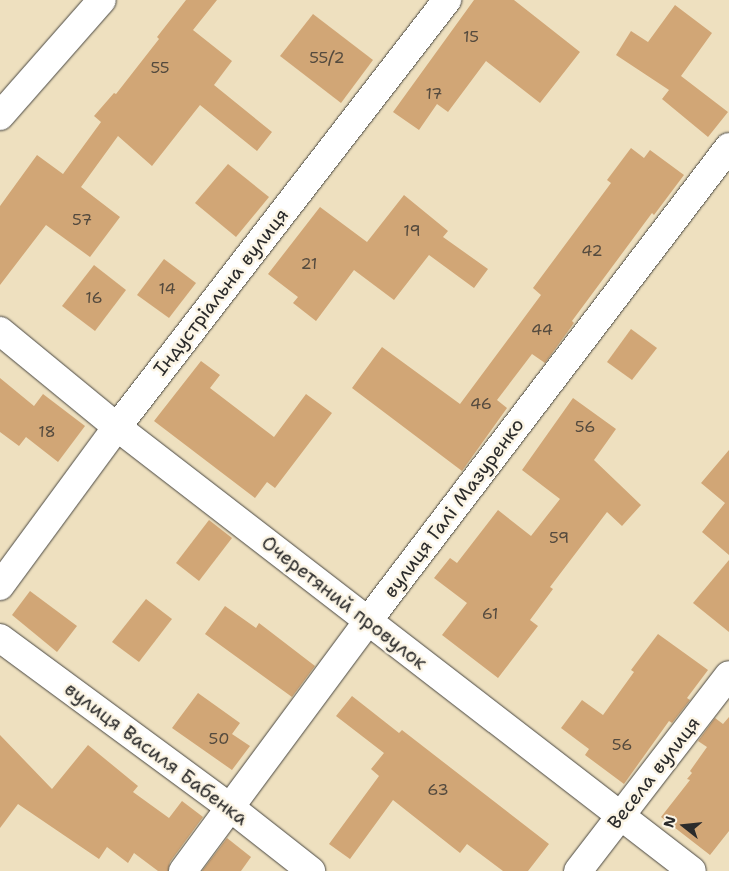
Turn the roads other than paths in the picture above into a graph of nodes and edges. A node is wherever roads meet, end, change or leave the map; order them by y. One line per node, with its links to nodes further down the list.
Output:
1 (102, 0): 3 (street)
2 (447, 0): 6 (street, Індустріальна вулиця)
3 (0, 116)
4 (729, 147): 8 (street, вулиця Галі Мазуренко)
5 (0, 331): 6 (street, Очеретяний провулок)
6 (117, 427): 7 (street, Індустріальна вулиця); 8 (street, Очеретяний провулок)
7 (0, 586)
8 (367, 622): 11 (street, вулиця Галі Мазуренко); 12 (street, Очеретяний провулок)
9 (0, 638): 11 (street, вулиця Василя Бабенка)
10 (729, 675): 12 (street, Весела вулиця)
11 (231, 808): 13 (street, вулиця Галі Мазуренко); 14 (street, вулиця Василя Бабенка)
12 (620, 816): 15 (street, Весела вулиця); 16 (street, Очеретяний провулок)
13 (183, 871)
14 (311, 871)
15 (578, 871)
16 (692, 871)

